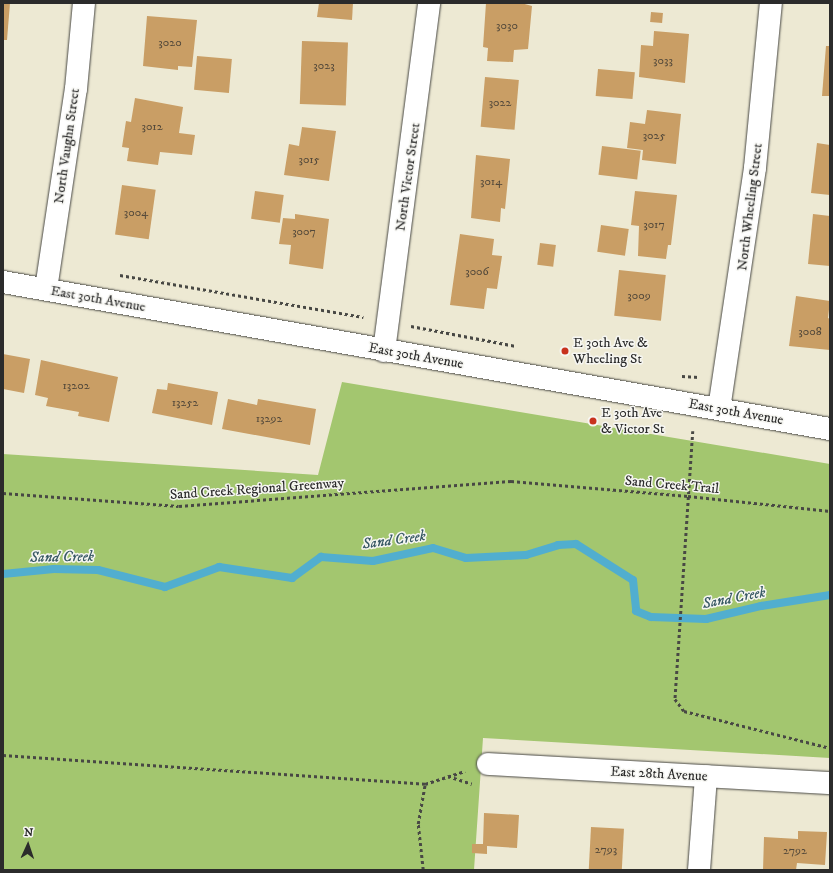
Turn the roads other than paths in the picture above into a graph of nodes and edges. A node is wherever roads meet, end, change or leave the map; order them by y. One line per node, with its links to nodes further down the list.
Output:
1 (84, 3): 5 (street, North Vaughn Street)
2 (429, 3): 6 (street, North Victor Street)
3 (771, 3): 7 (street, North Wheeling Street)
4 (3, 282): 5 (street, East 30th Avenue)
5 (46, 290): 6 (street, East 30th Avenue)
6 (384, 351): 7 (street, East 30th Avenue)
7 (719, 409): 8 (street, East 30th Avenue)
8 (830, 429)
9 (488, 764): 10 (street, East 28th Avenue)
10 (706, 776): 11 (street, East 28th Avenue); 12 (street)
11 (830, 783)
12 (699, 870)

